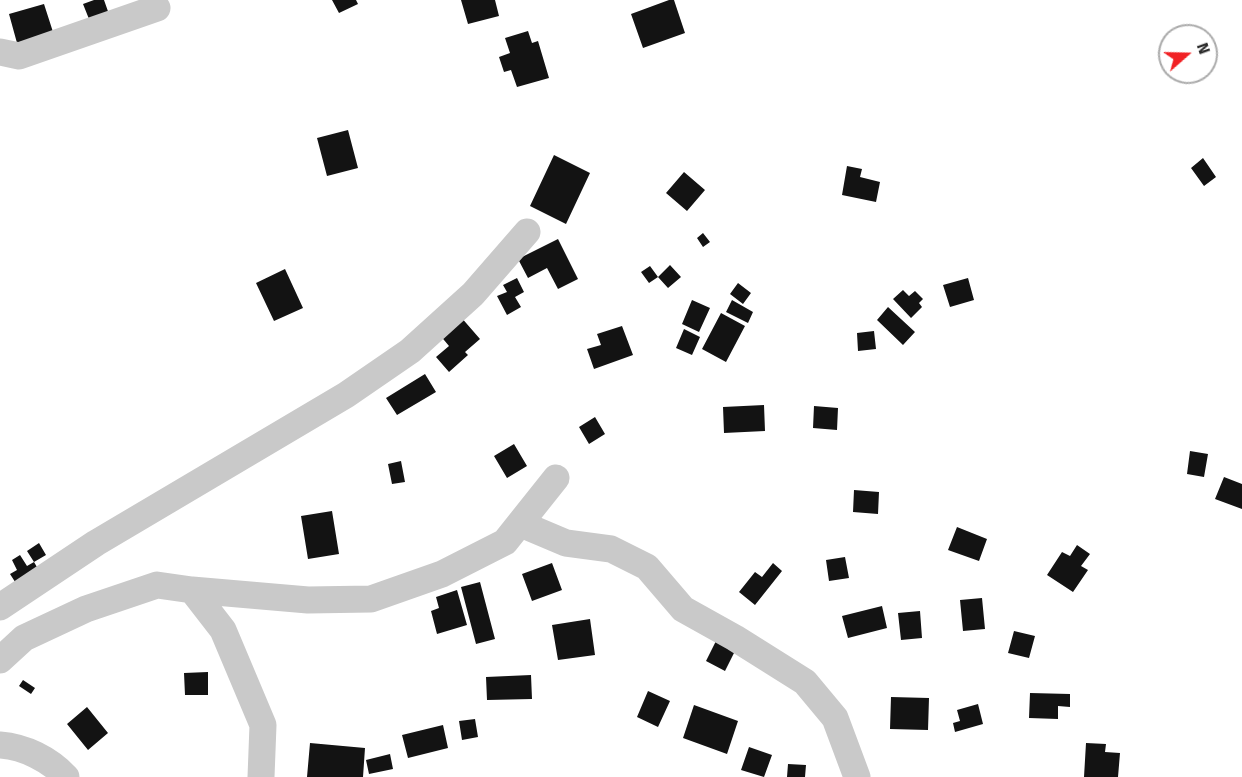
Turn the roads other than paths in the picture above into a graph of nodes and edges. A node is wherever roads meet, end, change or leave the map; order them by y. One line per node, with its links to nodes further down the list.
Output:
1 (157, 8): 2 (street)
2 (0, 52)
3 (527, 232): 7 (street)
4 (556, 478): 5 (street)
5 (521, 524): 6 (street); 12 (street)
6 (192, 590): 8 (street); 11 (street)
7 (0, 607)
8 (0, 660)
9 (0, 745): 10 (street)
10 (66, 777)
11 (261, 777)
12 (856, 777)

